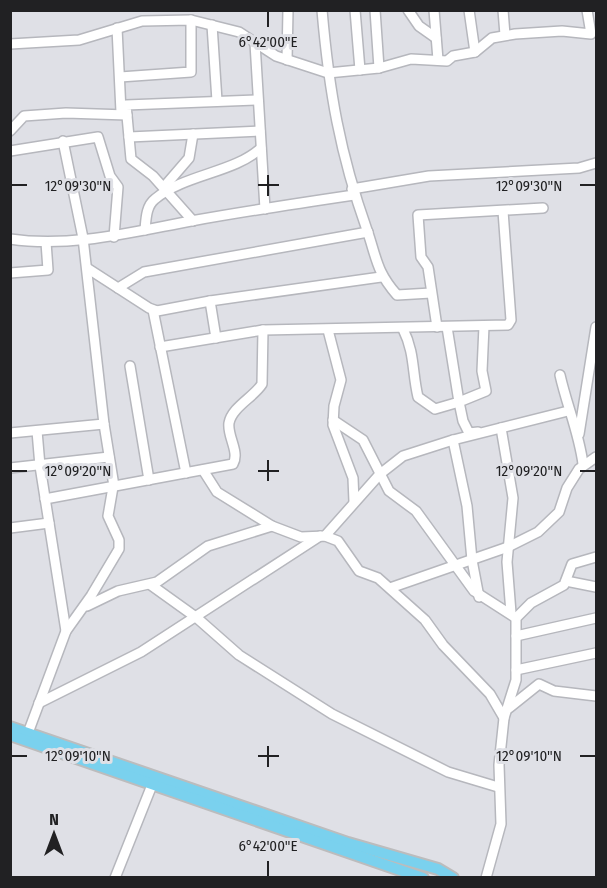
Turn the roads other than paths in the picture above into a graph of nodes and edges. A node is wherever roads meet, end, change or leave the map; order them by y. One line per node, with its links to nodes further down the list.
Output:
1 (288, 10): 19 (street)
2 (322, 10): 23 (street)
3 (355, 10): 22 (street)
4 (375, 10): 21 (street)
5 (408, 10): 15 (street)
6 (434, 10): 15 (street)
7 (469, 10): 18 (street)
8 (503, 10): 14 (street)
9 (587, 10): 12 (street)
10 (191, 20): 11 (street); 13 (street); 24 (street)
11 (212, 25): 17 (street); 26 (street)
12 (593, 25): 14 (street)
13 (117, 28): 16 (street); 24 (street)
14 (505, 35): 18 (street)
15 (436, 38): 20 (street)
16 (10, 44)
17 (255, 44): 19 (street); 25 (street)
18 (475, 52): 20 (street)
19 (287, 60): 23 (street)
20 (438, 60): 21 (street)
21 (379, 68): 22 (street)
22 (360, 70): 23 (street)
23 (328, 73): 37 (street)
24 (120, 77): 27 (street)
25 (258, 100): 26 (street); 29 (street)
26 (217, 101): 27 (street)
27 (124, 115): 28 (street); 31 (street)
28 (10, 131)
29 (260, 132): 30 (street); 33 (street)
30 (193, 134): 31 (street); 36 (street)
31 (129, 137): 36 (street)
32 (63, 141): 34 (street); 44 (street); 45 (street)
33 (261, 148): 36 (street); 39 (street)
34 (10, 151)
35 (597, 163): 37 (street)
36 (166, 190): 41 (street); 42 (street)
37 (353, 192): 39 (street); 43 (street)
38 (543, 208): 40 (street)
39 (265, 209): 41 (street)
40 (503, 211): 52 (street); 55 (street)
41 (193, 221): 42 (street)
42 (146, 230): 44 (street)
43 (368, 232): 50 (street); 51 (street)
44 (114, 237): 45 (street)
45 (83, 238): 47 (street); 48 (street)
46 (10, 240): 47 (street)
47 (46, 242): 49 (street)
48 (87, 268): 51 (street); 68 (street)
49 (10, 273)
50 (381, 277): 52 (street); 53 (street)
51 (118, 288): 54 (street)
52 (431, 293): 56 (street)
53 (210, 301): 54 (street); 61 (street)
54 (153, 310): 62 (street)
55 (484, 326): 56 (street); 65 (street)
56 (442, 327): 58 (street); 65 (street)
57 (597, 327): 73 (street)
58 (403, 329): 60 (street); 65 (street)
59 (264, 330): 60 (street); 61 (street); 80 (street)
60 (328, 330): 67 (street)
61 (216, 338): 62 (street)
62 (160, 347): 81 (street)
63 (130, 366): 83 (street)
64 (560, 375): 66 (street)
65 (459, 402): 71 (street)
66 (568, 411): 69 (street); 73 (street)
67 (333, 420): 82 (street); 86 (street)
68 (104, 424): 70 (street); 75 (street)
69 (501, 428): 71 (street); 91 (street)
70 (37, 430): 72 (street); 78 (street)
71 (491, 430): 74 (street)
72 (10, 433)
73 (579, 434): 77 (street)
74 (453, 440): 82 (street); 93 (street)
75 (109, 457): 78 (street); 84 (street)
76 (597, 457): 77 (street)
77 (583, 464): 91 (street)
78 (40, 466): 79 (street); 85 (street)
79 (10, 468)
80 (203, 471): 81 (street); 88 (street)
81 (186, 473): 83 (street)
82 (380, 474): 86 (street); 94 (street)
83 (149, 480): 84 (street)
84 (113, 486): 85 (street); 100 (street)
85 (45, 499): 87 (street)
86 (353, 504): 90 (street)
87 (49, 523): 89 (street); 104 (street)
88 (272, 526): 90 (street); 96 (street)
89 (10, 528)
90 (323, 536): 98 (street); 102 (street)
91 (508, 547): 93 (street); 101 (street)
92 (597, 557): 95 (street)
93 (472, 560): 94 (street); 99 (street)
94 (453, 566): 98 (street); 99 (street)
95 (566, 581): 97 (street); 101 (street)
96 (151, 585): 100 (street); 102 (street)
97 (597, 587)
98 (390, 588): 111 (street)
99 (480, 597): 101 (street)
100 (79, 613): 104 (street)
101 (514, 616): 105 (street)
102 (198, 618): 109 (street); 116 (street)
103 (597, 618): 105 (street)
104 (66, 631): 109 (street)
105 (516, 636): 107 (street)
106 (597, 652): 107 (street)
107 (516, 670): 110 (street)
108 (597, 696): 110 (street)
109 (39, 703): 113 (street)
110 (509, 708): 111 (street)
111 (504, 718): 116 (street)
112 (10, 727): 113 (main road)
113 (28, 733): 119 (main road)
114 (10, 735): 115 (main road)
115 (152, 784): 117 (street); 118 (main road)
116 (498, 787): 120 (street)
117 (114, 878)
118 (423, 878)
119 (453, 878)
120 (486, 878)

